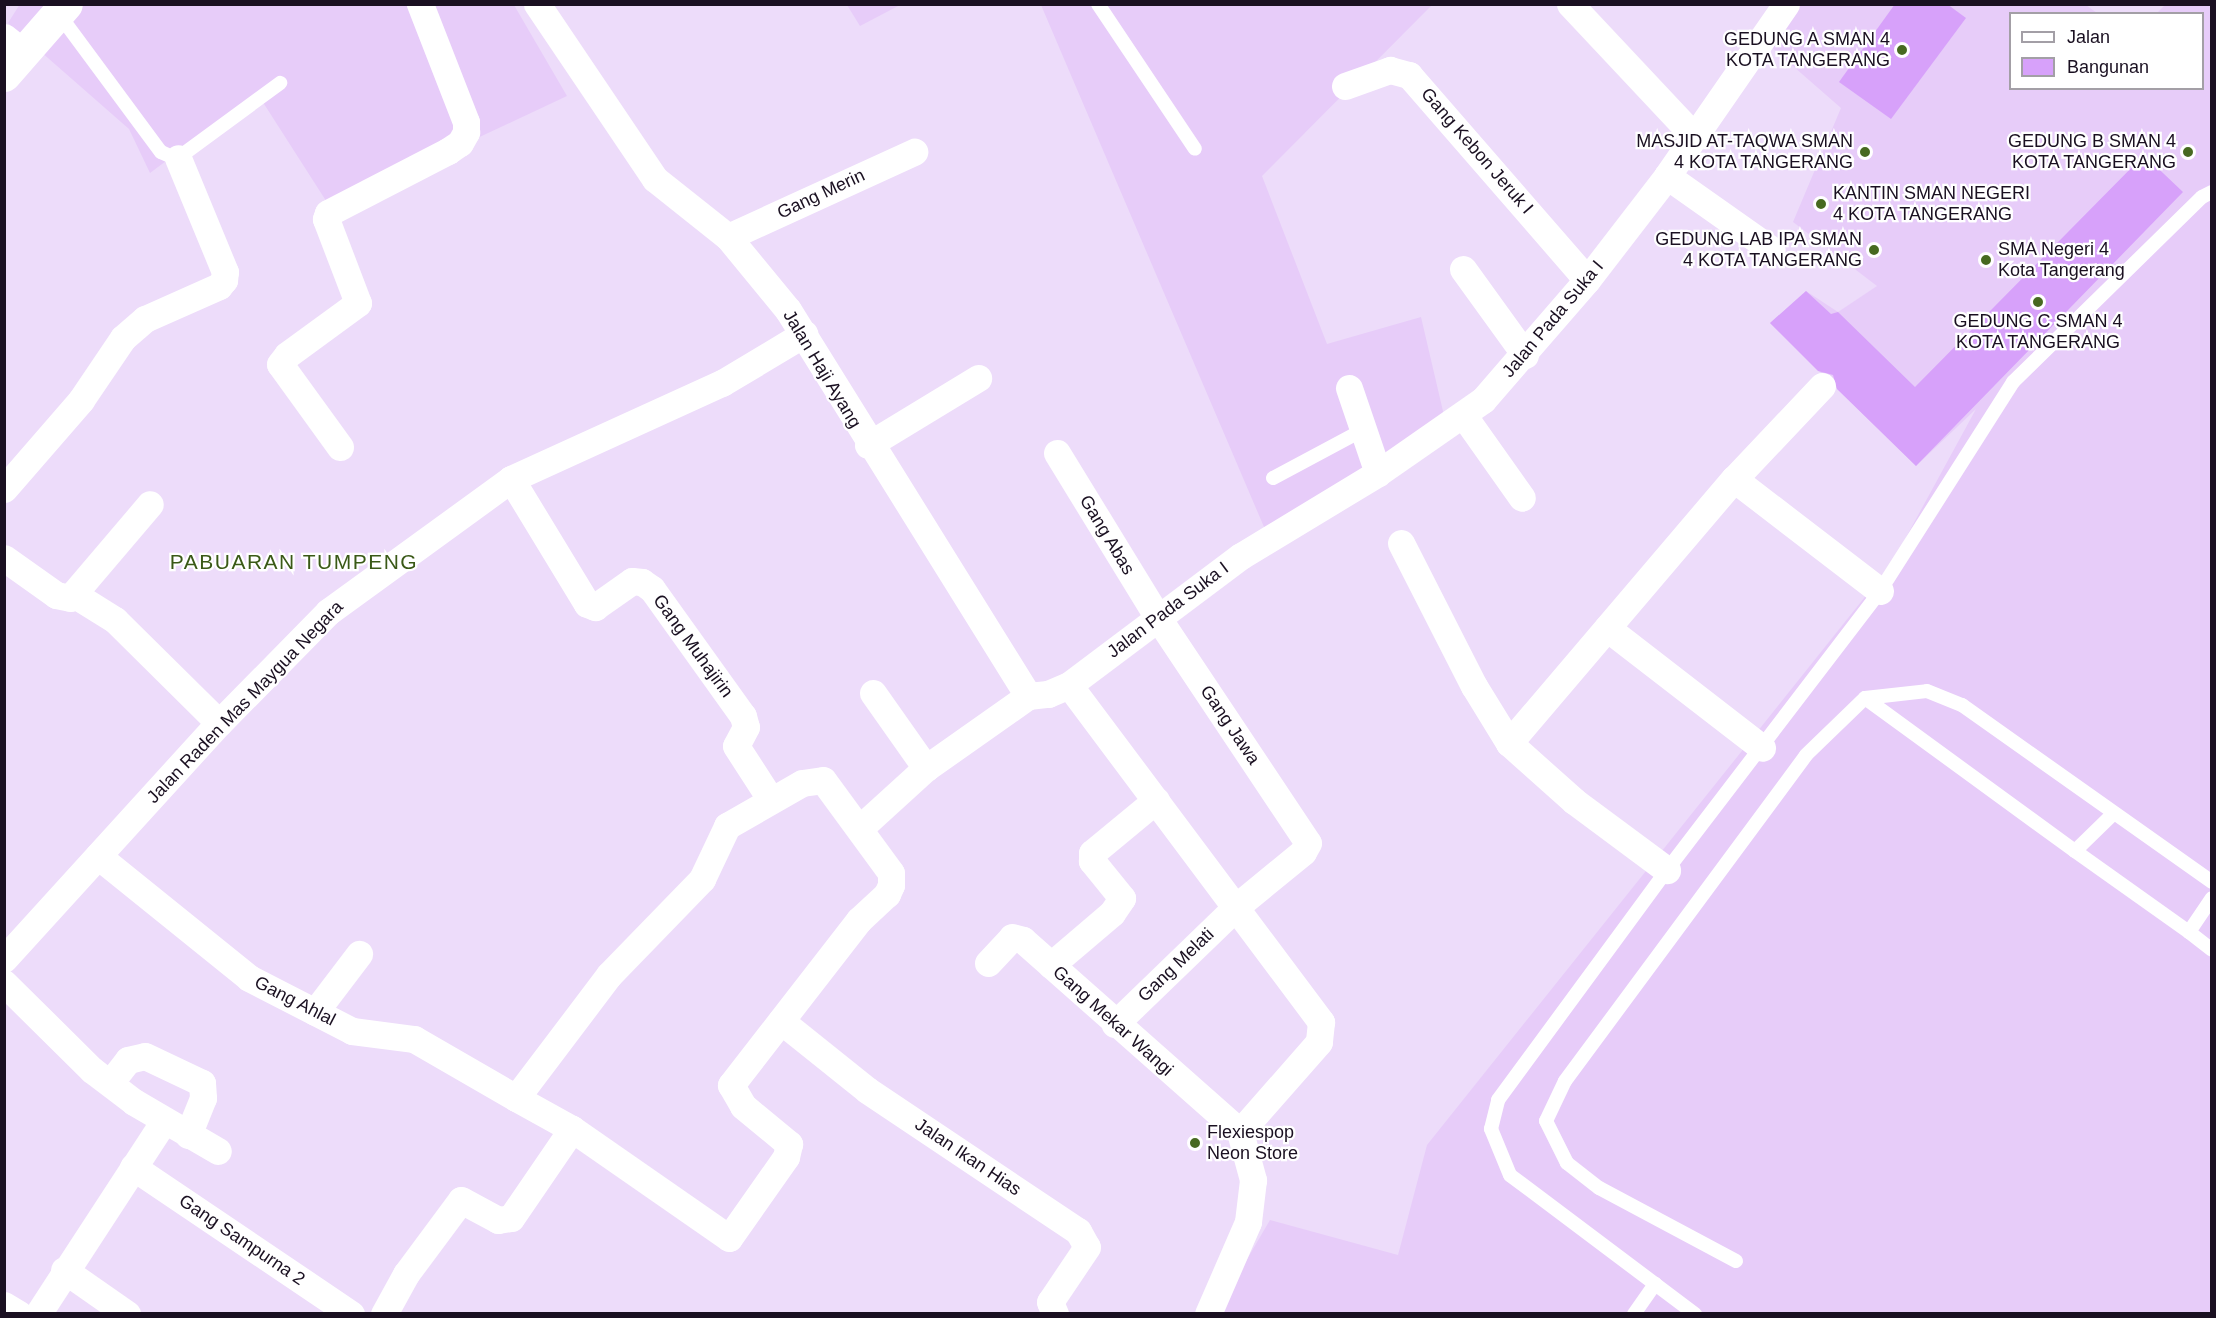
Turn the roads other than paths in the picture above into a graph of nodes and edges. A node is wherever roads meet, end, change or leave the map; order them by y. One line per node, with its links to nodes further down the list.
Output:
1 (420, 4): 28 (street)
2 (537, 4): 16 (street, Jalan Haji Ayang)
3 (1098, 4): 11 (lane)
4 (1570, 4): 10 (street)
5 (1786, 4): 10 (street, Jalan Pada Suka I)
6 (62, 9): 7 (street); 13 (lane)
7 (11, 55)
8 (280, 83): 13 (lane)
9 (1345, 86): 19 (street, Gang Kebon Jeruk I)
10 (1693, 135): 14 (street, Jalan Pada Suka I)
11 (1195, 149)
12 (914, 152): 16 (street, Gang Merin)
13 (178, 158): 34 (street)
14 (1667, 176): 17 (street); 19 (street, Jalan Pada Suka I)
15 (2211, 192): 39 (lane)
16 (728, 237): 20 (street, Jalan Haji Ayang)
17 (1772, 250)
18 (1463, 269): 21 (street)
19 (1587, 280): 21 (street, Jalan Pada Suka I)
20 (804, 334): 27 (street, Jalan Haji Ayang); 32 (street, Jalan Raden Mas Maygua Negara)
21 (1525, 355): 25 (street, Jalan Pada Suka I)
22 (978, 378): 27 (street)
23 (1822, 386): 33 (street)
24 (1349, 388): 26 (street)
25 (1464, 416): 30 (street, Jalan Pada Suka I); 35 (street)
26 (1361, 431): 30 (street); 31 (lane)
27 (868, 445): 45 (street, Jalan Haji Ayang)
28 (340, 447)
29 (1057, 453): 41 (street, Gang Abas)
30 (1378, 473): 41 (street, Jalan Pada Suka I)
31 (1273, 478)
32 (512, 479): 47 (street, Jalan Raden Mas Maygua Negara); 51 (street, Gang Muhajirin)
33 (1734, 479): 39 (street); 42 (street)
34 (4, 489)
35 (1522, 498)
36 (150, 504): 40 (street)
37 (1401, 543): 48 (street)
38 (4, 558): 40 (street)
39 (1880, 591): 49 (lane)
40 (75, 595): 47 (street)
41 (1158, 618): 43 (street, Jalan Pada Suka I); 55 (street, Gang Jawa)
42 (1607, 628): 48 (street); 49 (street)
43 (1069, 685): 45 (street); 52 (street)
44 (873, 693): 50 (street)
45 (1028, 696): 50 (street)
46 (1865, 698): 53 (lane); 56 (lane); 80 (lane)
47 (219, 723): 57 (street, Jalan Raden Mas Maygua Negara)
48 (1509, 743): 58 (street)
49 (1762, 748): 58 (lane)
50 (926, 768): 54 (street)
51 (771, 800): 54 (street); 73 (street)
52 (1156, 800): 61 (street); 67 (street)
53 (2113, 814): 56 (lane); 59 (lane)
54 (860, 828): 70 (street)
55 (1302, 833): 61 (street, Gang Melati)
56 (2075, 851): 62 (lane)
57 (98, 856): 65 (street, Jalan Raden Mas Maygua Negara); 69 (street, Gang Ahlal)
58 (1666, 870): 82 (lane)
59 (2211, 882)
60 (2211, 898): 62 (lane)
61 (1237, 906): 71 (street, Gang Melati); 76 (street)
62 (2189, 932): 63 (lane)
63 (2211, 950)
64 (359, 954): 69 (street)
65 (4, 959)
66 (988, 963): 67 (street, Gang Mekar Wangi)
67 (1051, 965): 71 (street, Gang Mekar Wangi)
68 (4, 983): 72 (street)
69 (315, 1012): 73 (street, Gang Ahlal)
70 (781, 1021): 75 (street, Gang Ahlal); 89 (street, Jalan Ikan Hias)
71 (1115, 1024): 76 (street, Gang Mekar Wangi)
72 (110, 1083): 74 (street); 77 (street)
73 (516, 1098): 75 (street, Gang Ahlal)
74 (164, 1121): 77 (street); 79 (street)
75 (572, 1129): 88 (street)
76 (1240, 1132): 90 (street)
77 (188, 1135): 78 (street)
78 (218, 1151)
79 (133, 1167): 81 (street); 87 (street, Gang Sampurna 2)
80 (1736, 1261)
81 (64, 1270): 85 (street); 86 (street)
82 (1655, 1284): 91 (lane); 92 (lane)
83 (4, 1305): 84 (street)
84 (19, 1314)
85 (38, 1314)
86 (127, 1314)
87 (351, 1314)
88 (384, 1314)
89 (1055, 1314)
90 (1208, 1314)
91 (1634, 1314)
92 (1695, 1314)

